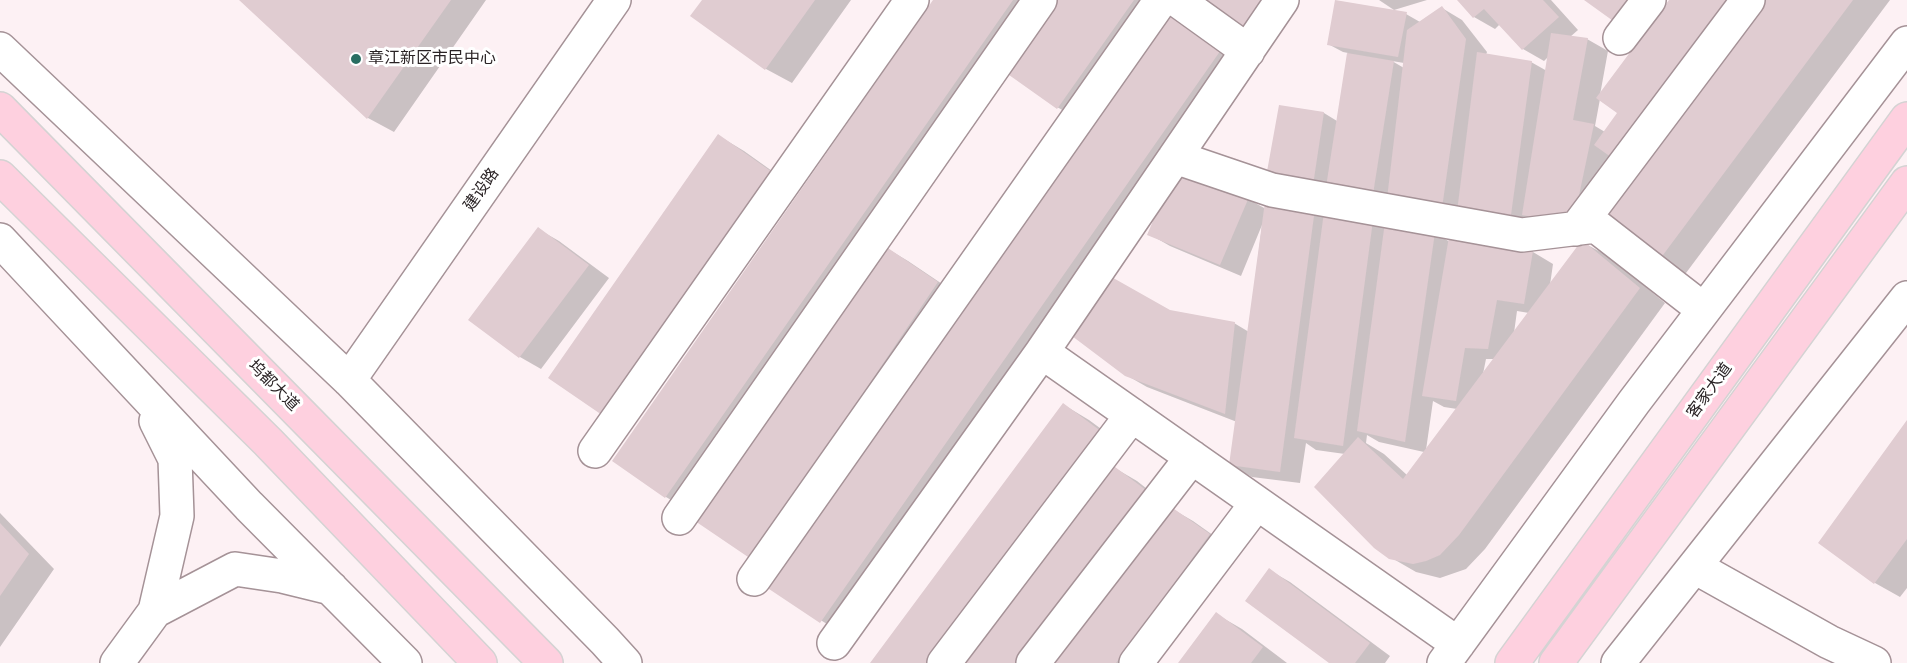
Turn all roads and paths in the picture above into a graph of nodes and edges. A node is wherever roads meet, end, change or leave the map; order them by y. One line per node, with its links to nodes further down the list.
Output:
1 (614, 0): 23 (street, 建设路)
2 (912, 0): 26 (street)
3 (1040, 0): 29 (street)
4 (1161, 0): 31 (street)
5 (1177, 0): 12 (street)
6 (1282, 0): 12 (street)
7 (1648, 0): 9 (street)
8 (1749, 0): 18 (street)
9 (1620, 38)
10 (1907, 43): 21 (street)
11 (0, 49): 23 (street)
12 (1248, 51): 15 (street)
13 (0, 109): 39 (main road, 坞都大道)
14 (1907, 119): 44 (main road, 客家大道)
15 (1175, 157): 18 (street); 22 (street)
16 (0, 177): 38 (main road)
17 (1907, 183): 45 (main road)
18 (1576, 229): 21 (street)
19 (0, 240): 24 (street)
20 (1907, 298): 30 (street)
21 (1704, 310): 35 (street)
22 (1042, 352): 25 (street); 34 (street)
23 (349, 380): 40 (street)
24 (142, 392): 32 (street); 33 (street)
25 (1132, 415): 27 (street); 41 (street)
26 (595, 451)
27 (1192, 457): 28 (street); 42 (street)
28 (1257, 503): 35 (street); 43 (street)
29 (679, 518)
30 (1695, 567): 46 (street); 47 (street)
31 (754, 579)
32 (331, 588): 33 (street); 37 (street)
33 (155, 611): 36 (street)
34 (834, 643)
35 (1451, 654)
36 (117, 663)
37 (405, 663)
38 (480, 663)
39 (546, 663)
40 (625, 663)
41 (944, 663)
42 (1033, 663)
43 (1136, 663)
44 (1512, 663)
45 (1556, 663)
46 (1618, 663)
47 (1874, 663)

